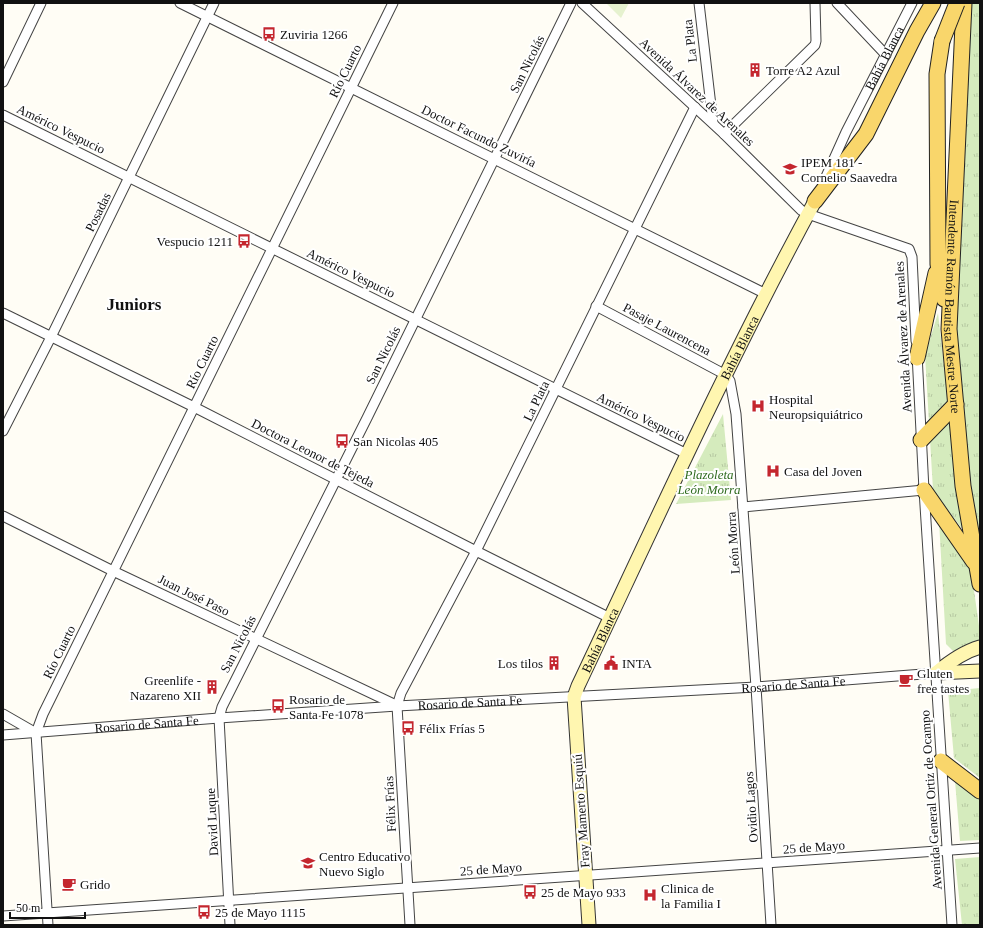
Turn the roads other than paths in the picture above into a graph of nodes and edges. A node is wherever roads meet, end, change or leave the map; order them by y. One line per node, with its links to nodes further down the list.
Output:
1 (41, 3): 18 (street)
2 (180, 3): 15 (street, Doctor Facundo Zuviría)
3 (214, 3): 15 (street, Posadas)
4 (393, 3): 19 (street, Río Cuarto)
5 (571, 3): 24 (street, San Nicolás)
6 (582, 3): 20 (street, Avenida Álvarez de Arenales)
7 (699, 3): 22 (street, La Plata)
8 (815, 3): 23 (street)
9 (837, 3): 17 (street)
10 (912, 3): 17 (street, Bahía Blanca)
11 (948, 3): 16 (street)
12 (957, 3): 29 (main road, bridge)
13 (964, 3): 16 (main road, Intendente Ramón Bautista Mestre Norte)
14 (931, 7): 26 (main road)
15 (208, 17): 19 (street, Doctor Facundo Zuviría); 25 (street, Posadas)
16 (963, 22): 34 (main road, Intendente Ramón Bautista Mestre Norte)
17 (886, 55): 26 (street, Bahía Blanca)
18 (3, 82)
19 (351, 88): 24 (street, Doctor Facundo Zuviría); 28 (street, Río Cuarto)
20 (695, 107): 22 (street, Avenida Álvarez de Arenales); 27 (street, La Plata)
21 (3, 115): 25 (street, Américo Vespucio)
22 (713, 123): 23 (street, Avenida Álvarez de Arenales)
23 (724, 134): 26 (street, Avenida Álvarez de Arenales)
24 (495, 158): 27 (street, Doctor Facundo Zuviría); 33 (street, San Nicolás)
25 (129, 178): 28 (street, Américo Vespucio); 35 (street, Posadas)
26 (812, 208): 30 (street, Bahía Blanca); 36 (street, Avenida Álvarez de Arenales)
27 (635, 228): 30 (street, Doctor Facundo Zuviría); 31 (street, La Plata)
28 (272, 248): 33 (street, Américo Vespucio); 40 (street, Río Cuarto)
29 (938, 264): 34 (main road); 36 (main road)
30 (766, 294): 37 (street, Bahía Blanca)
31 (596, 306): 37 (street, Pasaje Laurencena); 38 (street, La Plata)
32 (3, 313): 35 (street, Doctora Leonor de Tejeda)
33 (416, 319): 38 (street, Américo Vespucio); 44 (street, San Nicolás)
34 (949, 329): 39 (main road, Intendente Ramón Bautista Mestre Norte)
35 (51, 337): 40 (street, Doctora Leonor de Tejeda); 41 (street, Posadas)
36 (917, 358): 42 (street, Avenida Álvarez de Arenales)
37 (726, 375): 43 (street, Bahía Blanca); 46 (street, León Morra)
38 (556, 389): 43 (street, Américo Vespucio); 48 (street, La Plata)
39 (956, 404): 42 (main road); 49 (main road, Intendente Ramón Bautista Mestre Norte)
40 (194, 407): 44 (street, Doctora Leonor de Tejeda); 50 (street, Río Cuarto)
41 (3, 431)
42 (922, 440): 45 (street, Avenida Álvarez de Arenales)
43 (687, 454): 52 (street, Bahía Blanca)
44 (336, 479): 48 (street, Doctora Leonor de Tejeda); 53 (street, San Nicolás)
45 (924, 490): 46 (street); 49 (main road); 56 (street, Avenida Álvarez de Arenales)
46 (743, 507): 57 (street, León Morra)
47 (3, 516): 50 (street, Juan José Paso)
48 (476, 551): 52 (street, Doctora Leonor de Tejeda); 59 (street, La Plata)
49 (977, 567): 51 (main road, Intendente Ramón Bautista Mestre Norte)
50 (113, 571): 53 (street, Juan José Paso); 62 (street, Río Cuarto)
51 (980, 584)
52 (610, 618): 58 (street, Bahía Blanca)
53 (255, 639): 59 (street, Juan José Paso); 61 (street, San Nicolás)
54 (975, 649): 56 (street)
55 (977, 671): 56 (street, Rosario de Santa Fe)
56 (936, 673): 57 (street, Rosario de Santa Fe); 64 (street, Avenida General Ortiz de Ocampo)
57 (756, 687): 58 (street, Rosario de Santa Fe); 68 (street, Ovidio Lagos)
58 (574, 697): 59 (street, Rosario de Santa Fe); 69 (street, Fray Mamerto Esquiú)
59 (397, 706): 61 (street, Rosario de Santa Fe); 70 (street, Félix Frías)
60 (3, 714): 62 (street)
61 (219, 718): 62 (street, Rosario de Santa Fe); 71 (street, David Luque)
62 (36, 732): 63 (street, Rosario de Santa Fe); 72 (street)
63 (3, 735)
64 (941, 761): 65 (main road); 67 (street, Avenida General Ortiz de Ocampo)
65 (980, 791)
66 (980, 848): 67 (street, 25 de Mayo)
67 (947, 851): 68 (street, 25 de Mayo); 79 (street, Avenida General Ortiz de Ocampo)
68 (767, 863): 69 (street, 25 de Mayo); 78 (street, Ovidio Lagos)
69 (585, 876): 70 (street, 25 de Mayo); 77 (street, Fray Mamerto Esquiú)
70 (408, 888): 71 (street, 25 de Mayo); 76 (street, Félix Frías)
71 (229, 900): 72 (street, 25 de Mayo); 75 (street, David Luque)
72 (47, 913): 73 (street, 25 de Mayo); 74 (street)
73 (3, 916)
74 (48, 925)
75 (230, 925)
76 (410, 925)
77 (588, 925)
78 (771, 925)
79 (952, 925)

